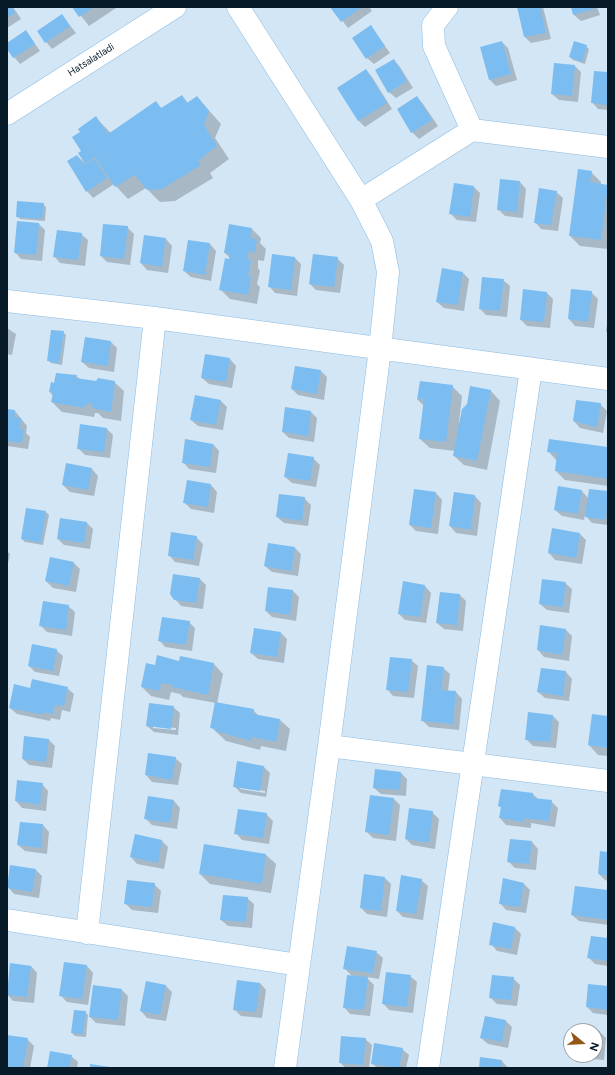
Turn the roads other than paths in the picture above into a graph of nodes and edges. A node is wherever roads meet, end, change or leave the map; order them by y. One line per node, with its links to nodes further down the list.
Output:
1 (175, 7): 4 (street, Hatsalatladi)
2 (238, 7): 7 (street)
3 (447, 7): 5 (street)
4 (7, 114)
5 (472, 130): 6 (street); 7 (street)
6 (608, 147)
7 (361, 200): 10 (street)
8 (7, 301): 9 (street)
9 (155, 318): 10 (street); 17 (street)
10 (380, 349): 11 (street); 13 (street)
11 (530, 369): 12 (street); 14 (street)
12 (608, 379)
13 (329, 746): 14 (street); 18 (street)
14 (474, 764): 15 (street); 20 (street)
15 (608, 781)
16 (7, 920): 17 (street)
17 (87, 933): 18 (street)
18 (299, 965): 19 (street)
19 (285, 1068)
20 (428, 1068)

